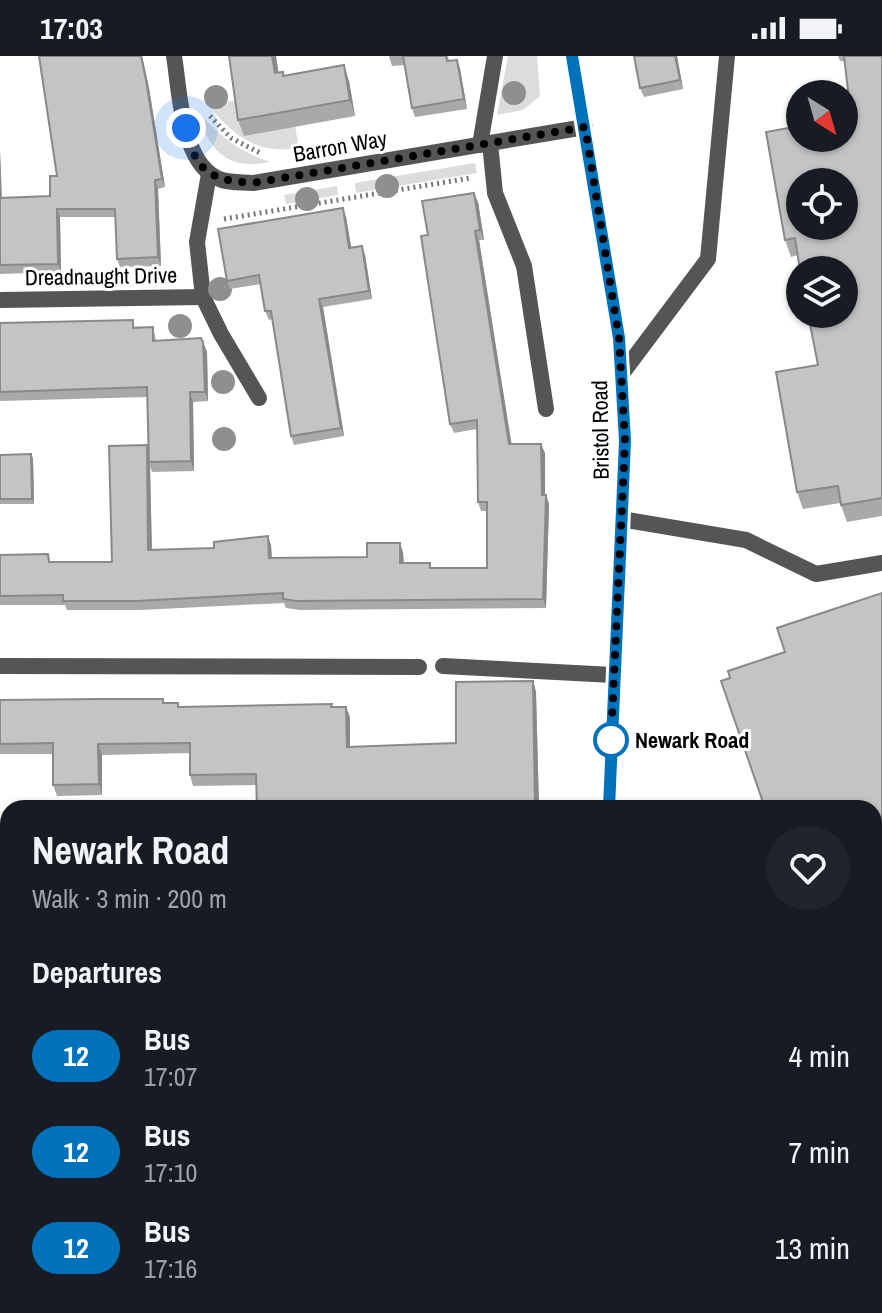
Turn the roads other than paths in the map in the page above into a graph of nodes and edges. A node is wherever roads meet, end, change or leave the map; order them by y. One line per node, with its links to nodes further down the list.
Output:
1 (174, 56): 7 (street)
2 (495, 56): 6 (street)
3 (572, 56): 5 (street, Bristol Road)
4 (727, 56): 10 (street)
5 (585, 127): 6 (street, Barron Way); 10 (street, Bristol Road)
6 (485, 144): 7 (street, Barron Way); 12 (street)
7 (209, 174): 8 (street, Dreadnaught Drive)
8 (203, 297): 9 (street, Dreadnaught Drive); 11 (street, Dreadnaught Drive)
9 (0, 300)
10 (621, 375): 13 (street, Bristol Road)
11 (259, 398)
12 (546, 409)
13 (621, 519): 14 (street); 18 (street, Bristol Road)
14 (882, 563)
15 (0, 666): 17 (street)
16 (443, 666): 18 (street)
17 (419, 667)
18 (613, 675): 19 (street, Bristol Road)
19 (609, 800)

